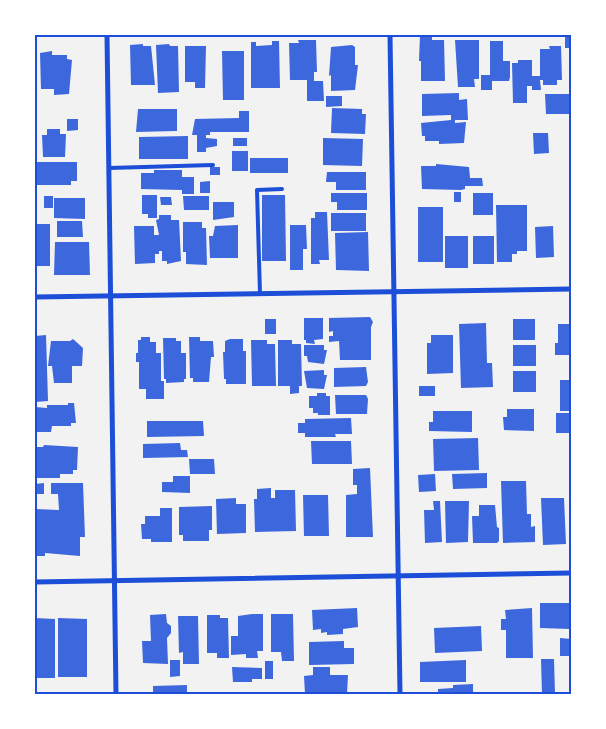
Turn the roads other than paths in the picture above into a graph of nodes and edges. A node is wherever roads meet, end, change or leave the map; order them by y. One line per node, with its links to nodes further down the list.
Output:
1 (107, 35): 4 (street)
2 (390, 35): 7 (street)
3 (213, 165): 4 (lane)
4 (109, 168): 9 (street)
5 (282, 189): 8 (lane)
6 (571, 289): 7 (street)
7 (394, 292): 8 (street); 12 (street)
8 (260, 294): 9 (street)
9 (111, 296): 10 (street); 13 (street)
10 (35, 297)
11 (571, 573): 12 (street)
12 (399, 575): 13 (street); 16 (street)
13 (116, 580): 14 (street); 15 (street)
14 (35, 582)
15 (116, 694)
16 (400, 694)

